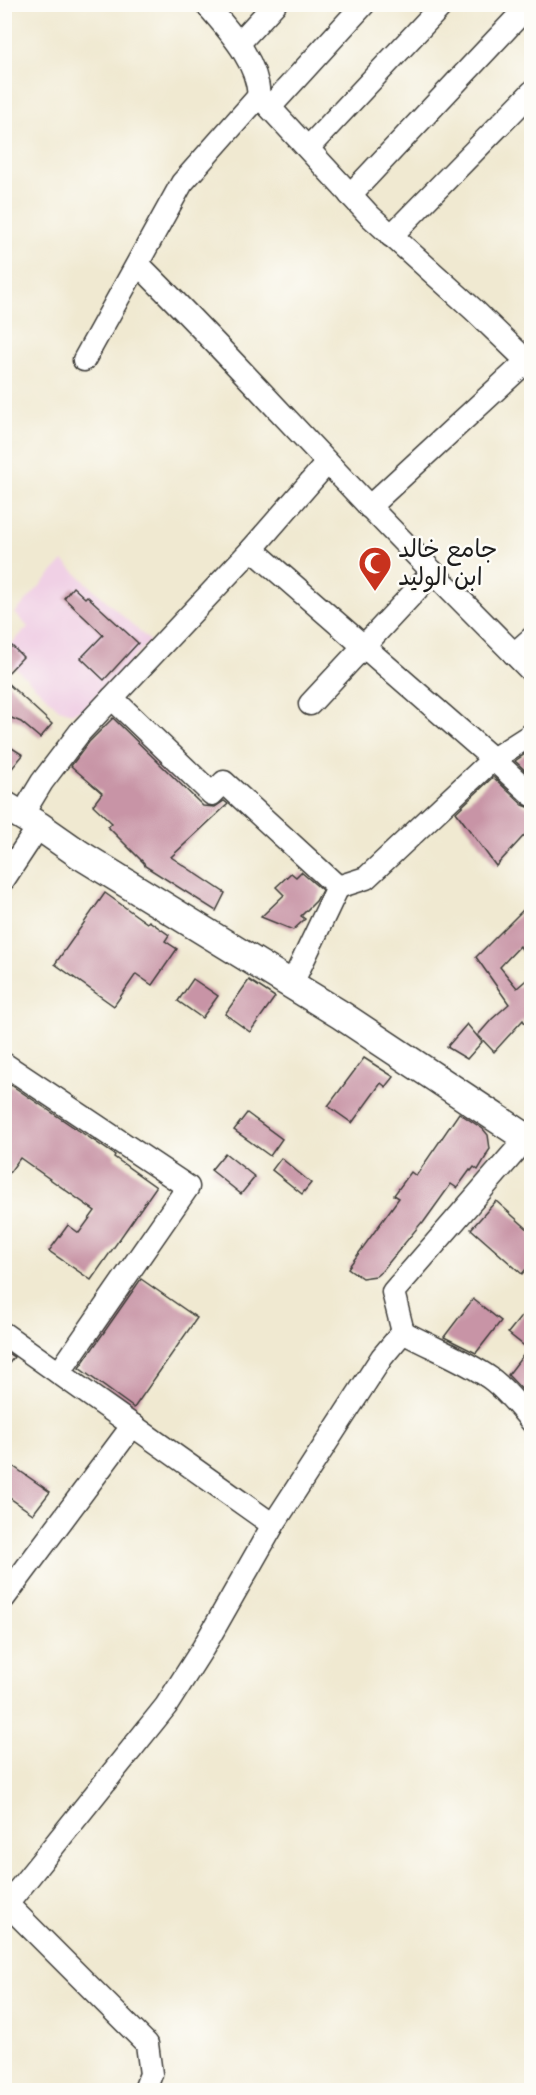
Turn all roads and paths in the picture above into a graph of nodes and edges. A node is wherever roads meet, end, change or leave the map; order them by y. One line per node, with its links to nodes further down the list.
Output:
1 (206, 4): 6 (street)
2 (275, 4): 6 (street)
3 (364, 4): 8 (street)
4 (443, 4): 9 (street)
5 (530, 4): 10 (street)
6 (239, 43): 8 (street)
7 (531, 92): 11 (street)
8 (265, 101): 9 (street); 12 (street)
9 (308, 148): 10 (street)
10 (350, 195): 11 (street)
11 (391, 236): 14 (street)
12 (138, 264): 13 (street); 15 (street)
13 (84, 360)
14 (529, 363): 16 (street)
15 (327, 463): 16 (street); 17 (street)
16 (369, 507): 18 (street)
17 (252, 549): 20 (street); 23 (street)
18 (434, 572): 20 (street); 21 (street)
19 (531, 638): 21 (street)
20 (364, 646): 24 (street); 26 (street)
21 (514, 654): 22 (street)
22 (531, 672)
23 (112, 698): 28 (street); 30 (street)
24 (310, 704)
25 (531, 734): 26 (street)
26 (493, 759): 27 (street); 30 (street)
27 (531, 795)
28 (22, 815): 29 (street); 31 (main road); 33 (main road)
29 (4, 879)
30 (338, 887): 31 (street)
31 (297, 973): 33 (main road)
32 (4, 1064): 36 (street)
33 (528, 1131): 34 (street)
34 (403, 1332): 37 (street); 39 (street)
35 (4, 1334): 36 (street)
36 (59, 1373): 38 (street)
37 (531, 1422)
38 (133, 1425): 39 (street); 40 (street)
39 (273, 1525): 41 (street)
40 (4, 1598)
41 (6, 1902): 42 (street)
42 (145, 2091)

